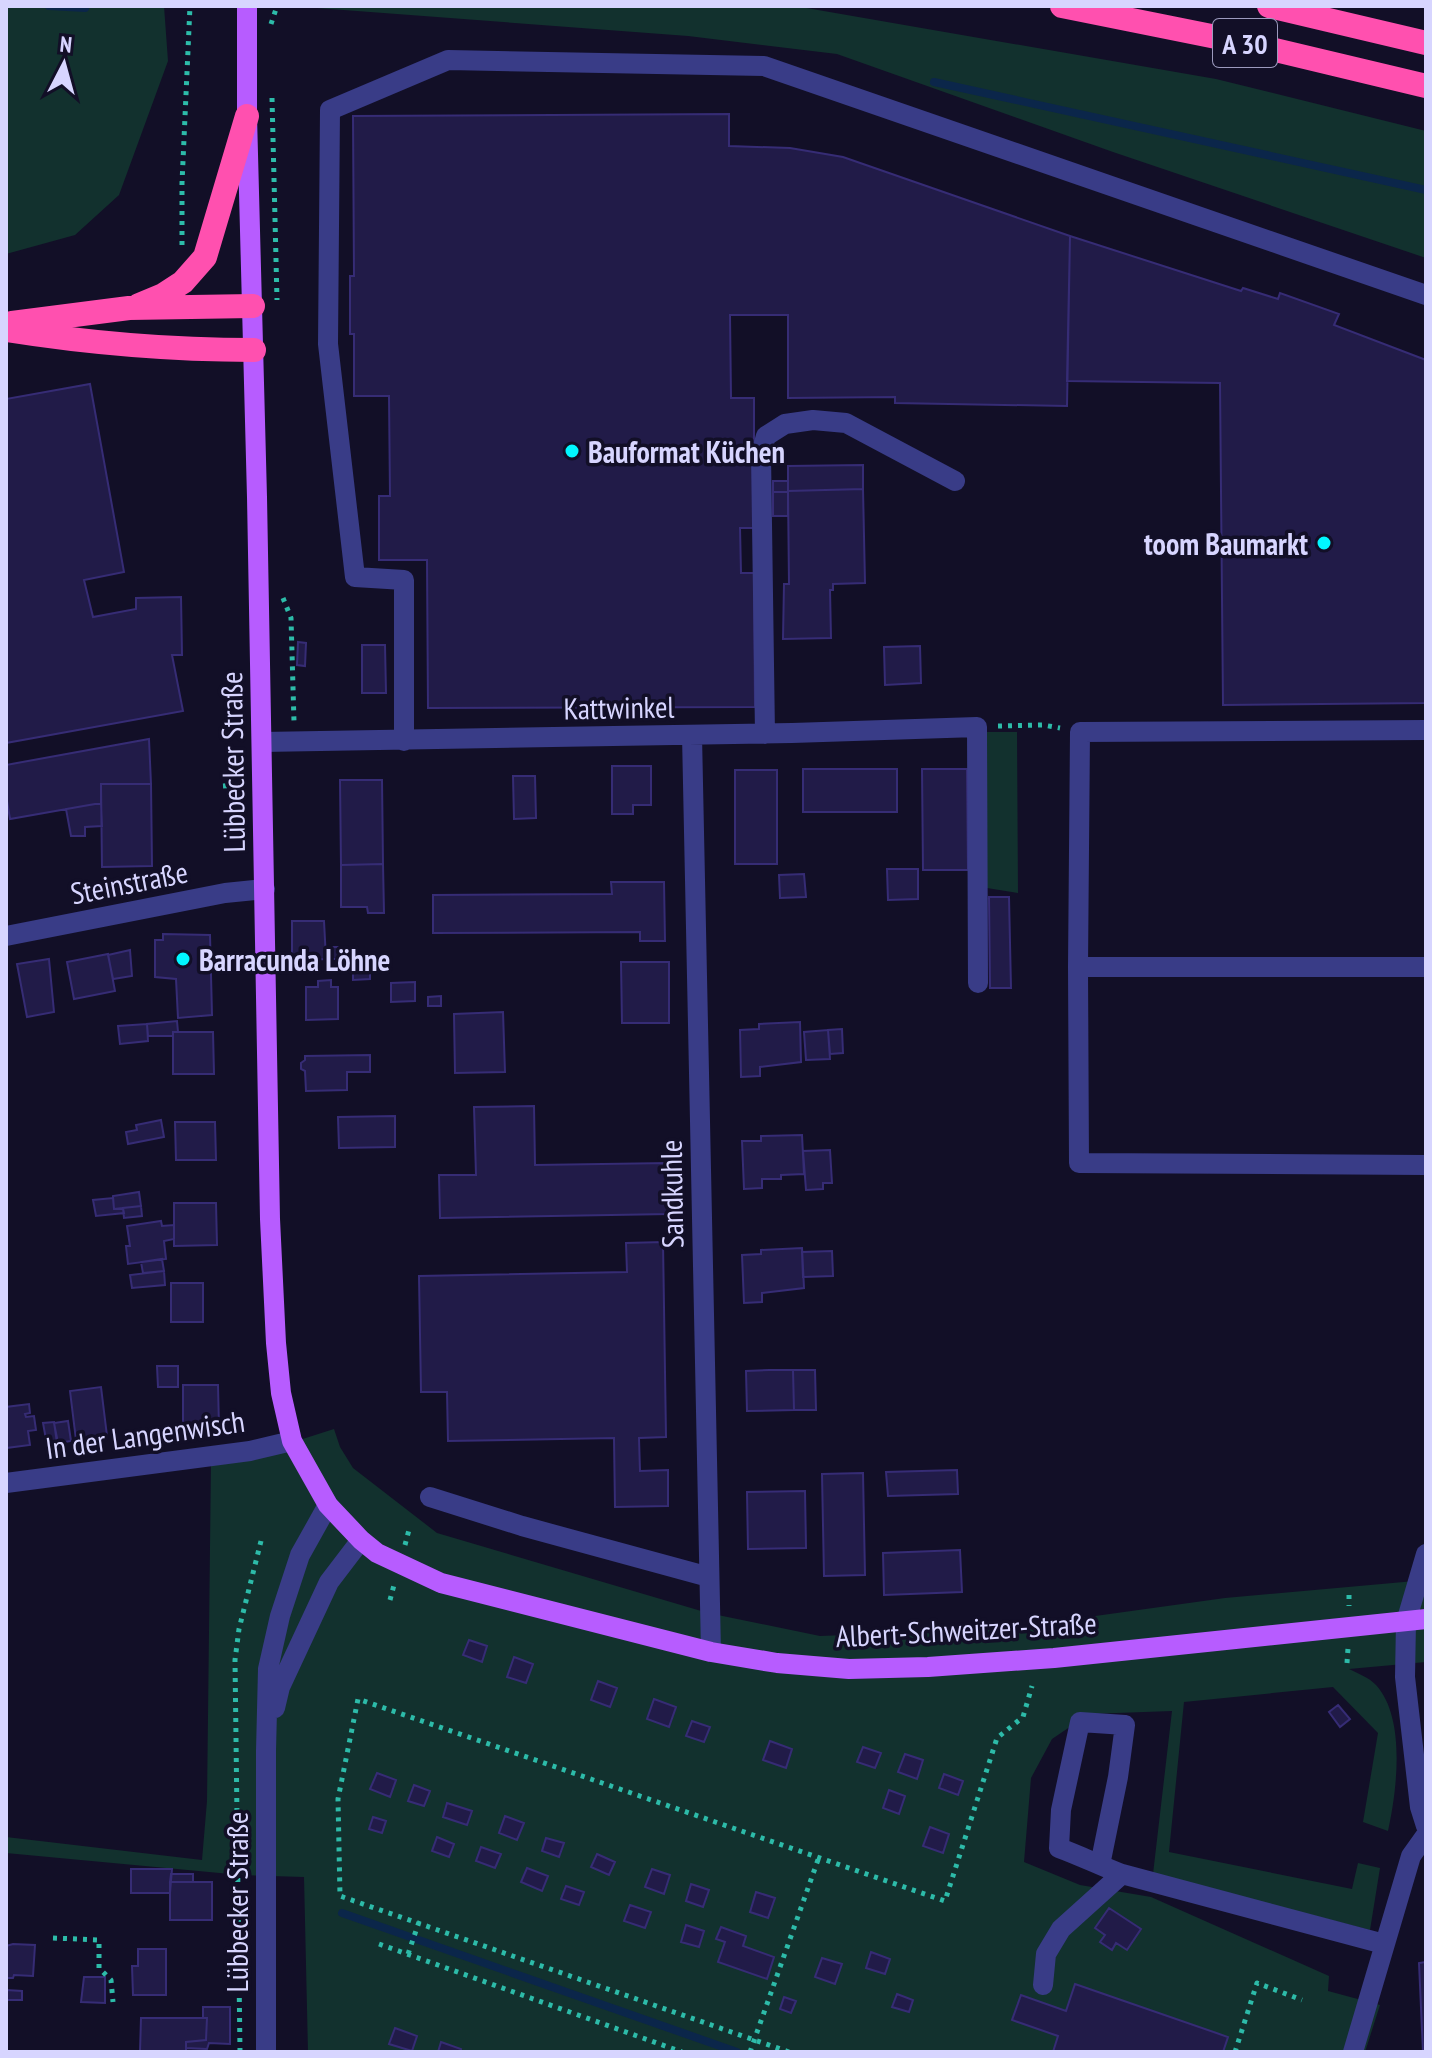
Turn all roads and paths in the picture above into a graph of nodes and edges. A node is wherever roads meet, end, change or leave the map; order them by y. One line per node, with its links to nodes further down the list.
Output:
1 (190, 6): 11 (path)
2 (247, 6): 10 (main road, Lübbecker Straße)
3 (277, 6): 6 (path)
4 (1062, 6): 8 (highway, A 30)
5 (1269, 6): 7 (highway, A 30)
6 (270, 28)
7 (1426, 43)
8 (1426, 86)
9 (272, 90): 15 (path)
10 (247, 116): 11 (highway); 13 (main road, Lübbecker Straße)
11 (194, 271): 14 (highway)
12 (1426, 295): 27 (street)
13 (253, 306): 14 (highway); 18 (main road, Lübbecker Straße)
14 (129, 308): 16 (highway)
15 (277, 308)
16 (6, 324)
17 (6, 330): 18 (highway)
18 (254, 350): 28 (main road, Lübbecker Straße)
19 (955, 481): 24 (street)
20 (281, 592): 26 (path)
21 (977, 727): 23 (path); 24 (street, Kattwinkel); 33 (street)
22 (1426, 730): 23 (street)
23 (1080, 732): 31 (street)
24 (765, 734): 25 (street, Kattwinkel)
25 (692, 735): 27 (street, Kattwinkel); 42 (street, Sandkuhle)
26 (294, 740): 27 (street, Kattwinkel); 28 (street, Kattwinkel)
27 (404, 741)
28 (262, 742): 29 (main road, Lübbecker Straße)
29 (265, 889): 30 (street, Steinstraße); 35 (main road, Lübbecker Straße)
30 (6, 936)
31 (1078, 967): 32 (street); 34 (street)
32 (1426, 967)
33 (978, 983)
34 (1426, 1165)
35 (292, 1441): 36 (street, In der Langenwisch); 38 (main road, Lübbecker Straße)
36 (6, 1483)
37 (430, 1497): 42 (street)
38 (328, 1505): 40 (main road, Lübbecker Straße); 47 (street, Lübbecker Straße)
39 (262, 1537): 64 (path)
40 (361, 1540): 43 (main road, Lübbecker Straße); 47 (street, Lübbecker Straße)
41 (1426, 1554): 44 (street)
42 (709, 1577): 45 (street, Sandkuhle)
43 (441, 1583): 45 (main road, Albert-Schweitzer-Straße)
44 (1416, 1620): 45 (main road, Albert-Schweitzer-Straße); 49 (street)
45 (711, 1652)
46 (1032, 1686): 51 (path)
47 (266, 1751): 65 (street, Lübbecker Straße)
48 (1426, 1773): 49 (street)
49 (1423, 1817)
50 (1426, 1835): 57 (street)
51 (819, 1857): 54 (path); 62 (path)
52 (1100, 1865): 52 (street); 53 (street)
53 (1122, 1874): 57 (street); 59 (street)
54 (418, 1925): 58 (path); 62 (path)
55 (53, 1938): 61 (path)
56 (379, 1944): 58 (path)
57 (1384, 1944): 69 (street)
58 (409, 1952): 66 (path)
59 (1043, 1985)
60 (1302, 2000): 68 (path)
61 (113, 2002)
62 (754, 2040): 63 (path); 67 (path)
63 (750, 2050)
64 (240, 2052)
65 (266, 2052)
66 (682, 2052)
67 (789, 2052)
68 (1235, 2052)
69 (1353, 2052)

